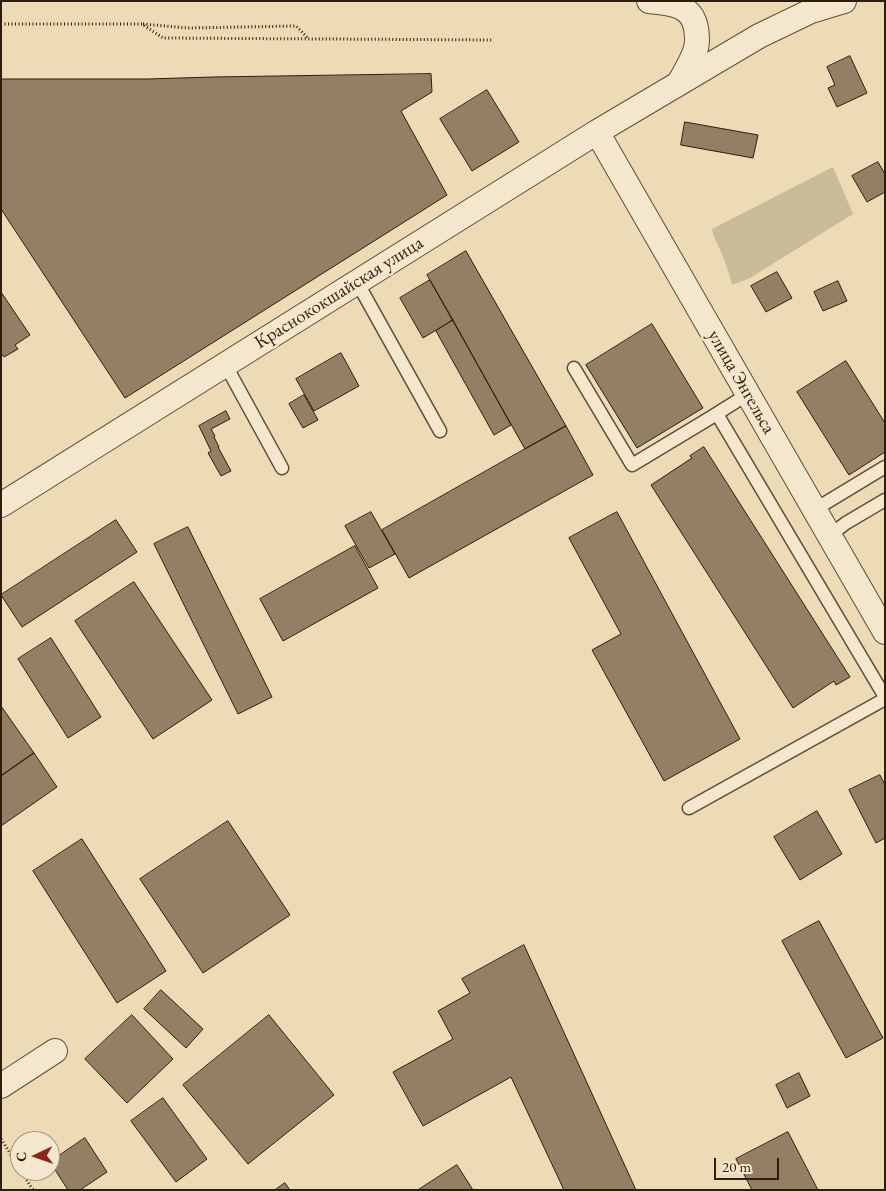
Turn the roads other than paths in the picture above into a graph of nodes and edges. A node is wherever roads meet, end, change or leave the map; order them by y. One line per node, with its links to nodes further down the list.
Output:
1 (649, 1): 3 (street)
2 (844, 1): 3 (street, Краснококшайская улица)
3 (679, 83): 4 (street, Краснококшайская улица)
4 (597, 132): 5 (street, Краснококшайская улица); 8 (street, улица Энгельса)
5 (357, 282): 6 (street, Краснококшайская улица); 10 (lane)
6 (225, 364): 12 (lane); 14 (street, Краснококшайская улица)
7 (574, 368): 9 (lane)
8 (748, 394): 9 (lane); 15 (street, улица Энгельса)
9 (717, 414): 18 (lane)
10 (440, 431)
11 (885, 467): 15 (lane)
12 (282, 468)
13 (885, 500): 16 (lane)
14 (1, 505)
15 (814, 510): 16 (street, улица Энгельса)
16 (829, 536): 17 (street, улица Энгельса)
17 (885, 632)
18 (885, 698): 19 (lane)
19 (689, 808)
20 (55, 1051): 21 (street)
21 (1, 1086)

